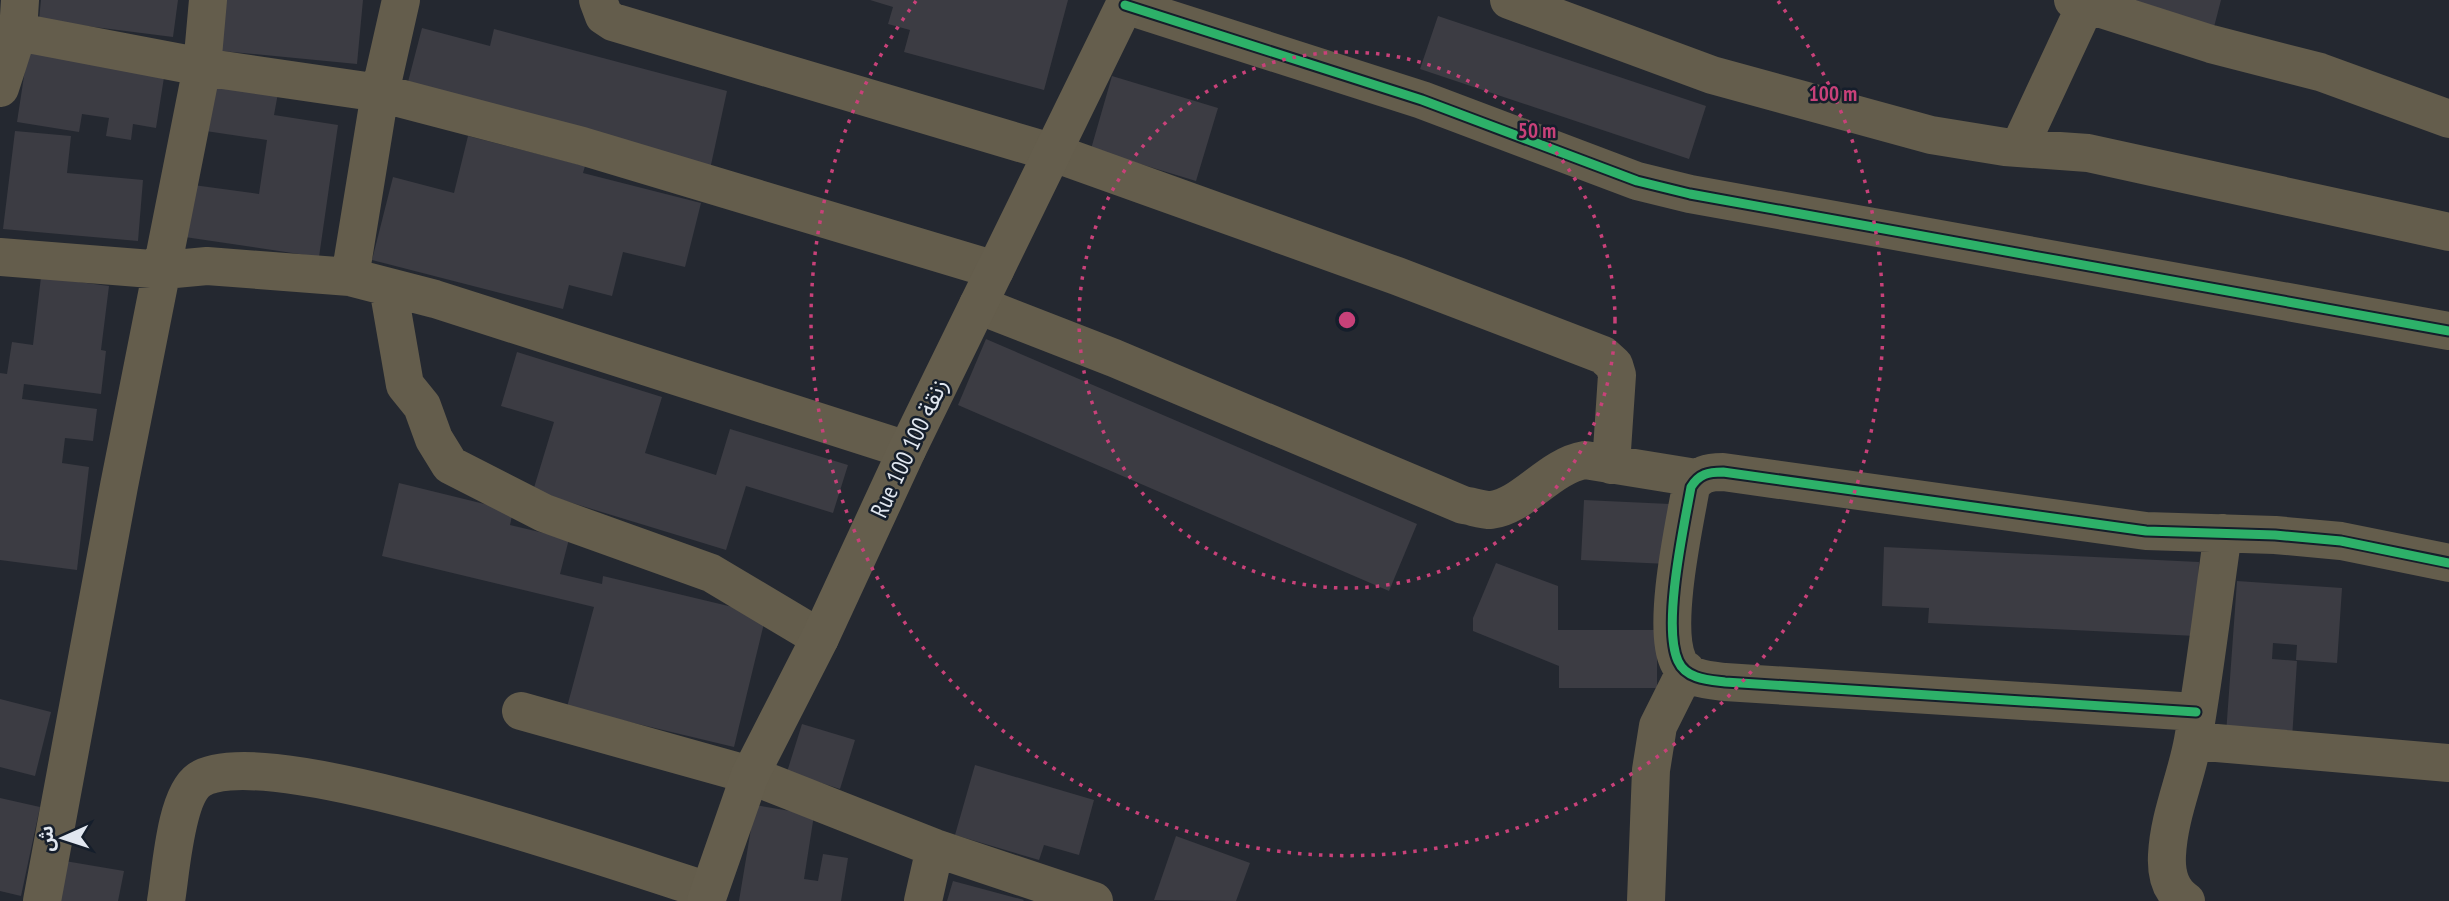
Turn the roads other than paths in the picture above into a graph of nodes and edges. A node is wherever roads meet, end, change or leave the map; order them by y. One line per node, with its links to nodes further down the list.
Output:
1 (208, 0): 8 (street)
2 (401, 0): 10 (street)
3 (598, 0): 13 (street)
4 (1509, 0): 12 (street)
5 (2083, 1): 11 (street); 12 (street)
6 (1126, 2): 13 (street, Rue 100 زنقة 100); 21 (street)
7 (19, 16): 8 (street); 9 (street)
8 (202, 67): 10 (street); 16 (street)
9 (0, 88)
10 (380, 93): 17 (street); 18 (street)
11 (2449, 119)
12 (2019, 148): 14 (street)
13 (1054, 153): 17 (street, Rue 100 زنقة 100); 23 (street)
14 (2449, 232)
15 (0, 257): 16 (street)
16 (164, 270): 18 (street); 35 (street)
17 (995, 270): 20 (street, Rue 100 زنقة 100)
18 (350, 277): 19 (street)
19 (388, 287): 22 (street); 27 (street)
20 (978, 305): 22 (street, Rue 100 زنقة 100); 23 (street)
21 (2449, 331)
22 (907, 450): 27 (street, Rue 100 زنقة 100)
23 (1611, 465): 24 (street)
24 (1696, 478): 25 (street); 28 (street)
25 (2223, 533): 26 (street); 30 (street)
26 (2449, 563)
27 (820, 638): 32 (street, Rue 100 زنقة 100)
28 (1686, 670): 30 (street); 39 (street)
29 (521, 711): 32 (street)
30 (2194, 726): 31 (street); 40 (street)
31 (2449, 763)
32 (750, 775): 33 (street); 34 (street, Rue 100 زنقة 100)
33 (936, 848): 37 (street); 38 (street)
34 (707, 896): 36 (street)
35 (41, 901)
36 (166, 901)
37 (923, 901)
38 (1094, 901)
39 (1646, 901)
40 (2186, 901)

